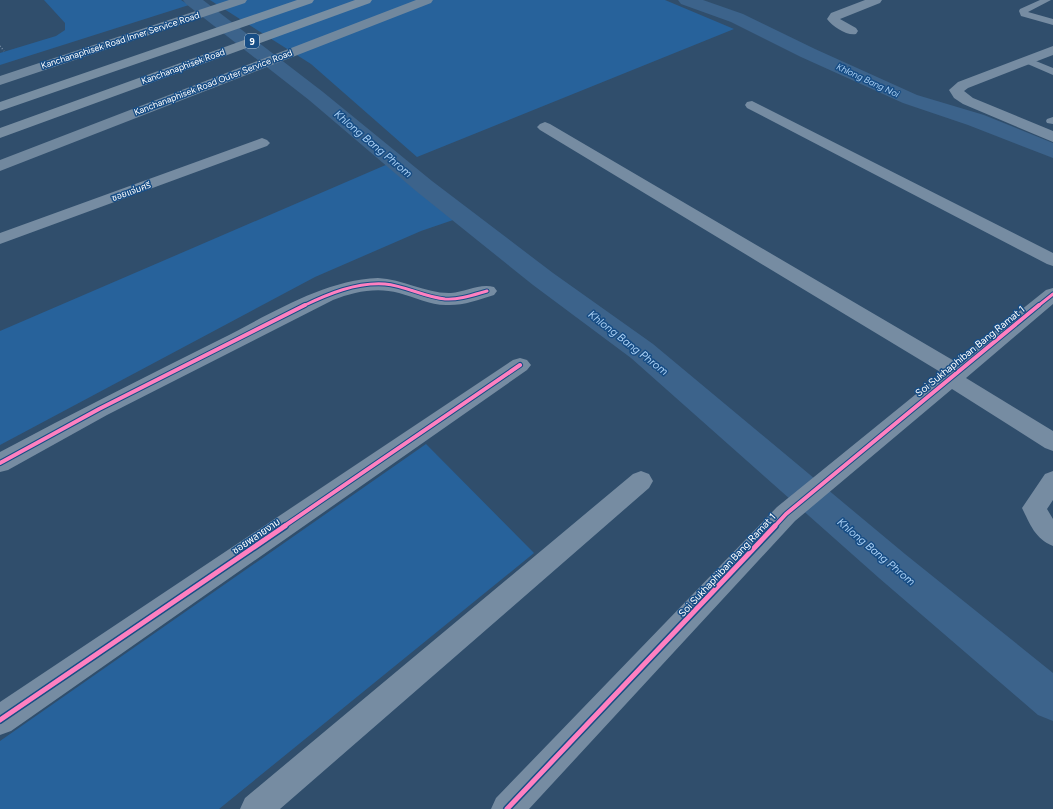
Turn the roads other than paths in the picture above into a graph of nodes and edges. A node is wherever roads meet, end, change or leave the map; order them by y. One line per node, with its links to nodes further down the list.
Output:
1 (241, 0): 12 (main road, Kanchanaphisek Road Inner Service Road)
2 (308, 0): 14 (highway, 9)
3 (366, 0): 16 (highway, Kanchanaphisek Road / 9)
4 (427, 0): 19 (main road, Kanchanaphisek Road Outer Service Road)
5 (876, 0): 8 (street)
6 (1047, 0): 7 (lane)
7 (1053, 22)
8 (852, 31)
9 (1053, 50): 10 (street)
10 (1026, 60): 11 (lane); 17 (street)
11 (1053, 72)
12 (0, 80)
13 (752, 105): 21 (street)
14 (0, 107)
15 (545, 127): 25 (street)
16 (0, 133)
17 (1053, 137)
18 (262, 143): 20 (street, ซอยแจ่มศรี)
19 (0, 166)
20 (0, 239)
21 (1053, 260)
22 (487, 291): 27 (street)
23 (1053, 294): 25 (street, Soi Sukhaphiban Bang Ramat 1)
24 (520, 365): 31 (street, ซอยพลายงาม)
25 (953, 375): 26 (street); 33 (street, Soi Sukhaphiban Bang Ramat 1)
26 (1053, 442)
27 (0, 463)
28 (641, 481): 32 (street)
29 (1053, 481): 30 (street)
30 (1053, 535)
31 (0, 720)
32 (256, 809)
33 (506, 809)

